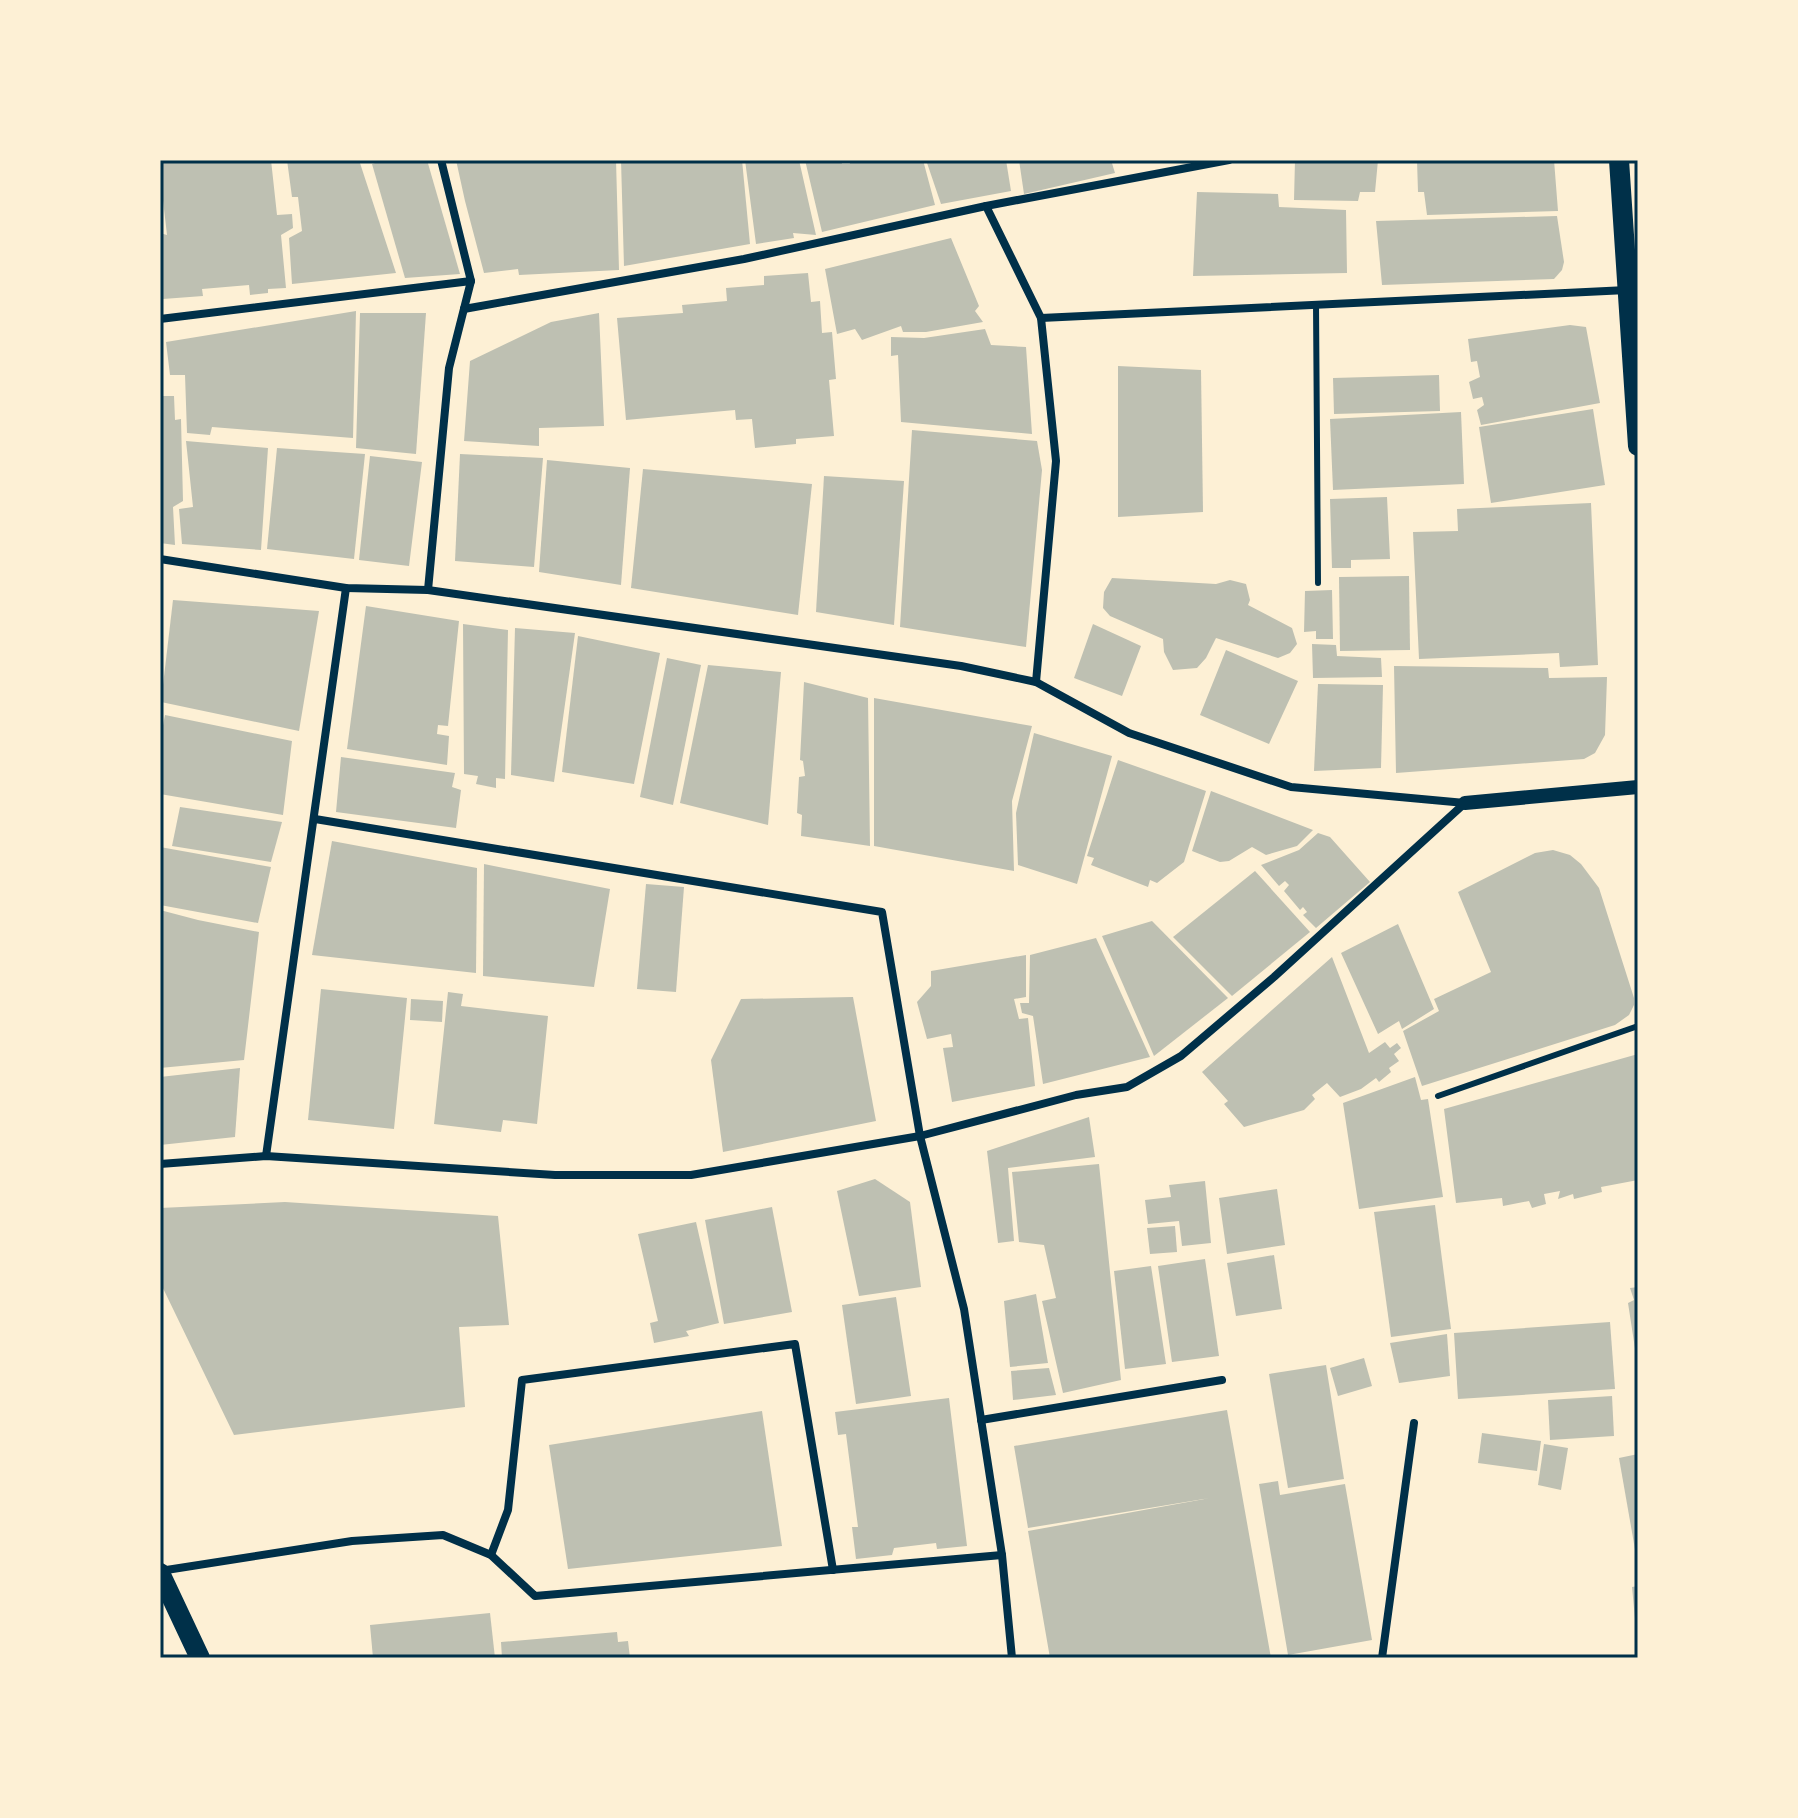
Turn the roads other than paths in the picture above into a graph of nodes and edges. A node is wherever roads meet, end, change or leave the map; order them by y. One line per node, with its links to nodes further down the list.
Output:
1 (441, 160): 5 (street)
2 (1229, 160): 4 (street)
3 (1619, 160): 6 (main road)
4 (986, 206): 8 (street); 9 (street)
5 (471, 281): 8 (street); 10 (street)
6 (1628, 290): 7 (street); 11 (main road)
7 (1316, 304): 9 (street); 13 (lane)
8 (464, 309): 15 (street)
9 (1041, 318): 16 (street)
10 (160, 319)
11 (1638, 446)
12 (160, 559): 14 (street)
13 (1318, 583)
14 (346, 588): 15 (street); 19 (street)
15 (428, 590): 16 (street)
16 (1036, 682): 18 (street)
17 (1638, 787): 18 (street)
18 (1465, 803): 22 (street)
19 (315, 819): 22 (street); 23 (street)
20 (1638, 1026): 21 (lane)
21 (1438, 1096)
22 (920, 1136): 23 (street); 26 (street)
23 (266, 1156): 24 (street)
24 (160, 1164)
25 (1222, 1380): 26 (street)
26 (981, 1420): 29 (street)
27 (1414, 1423): 34 (street)
28 (491, 1555): 30 (street); 30 (street); 31 (street)
29 (1002, 1555): 30 (street); 33 (street)
30 (833, 1570)
31 (160, 1572): 32 (main road)
32 (200, 1658)
33 (1012, 1658)
34 (1382, 1658)

